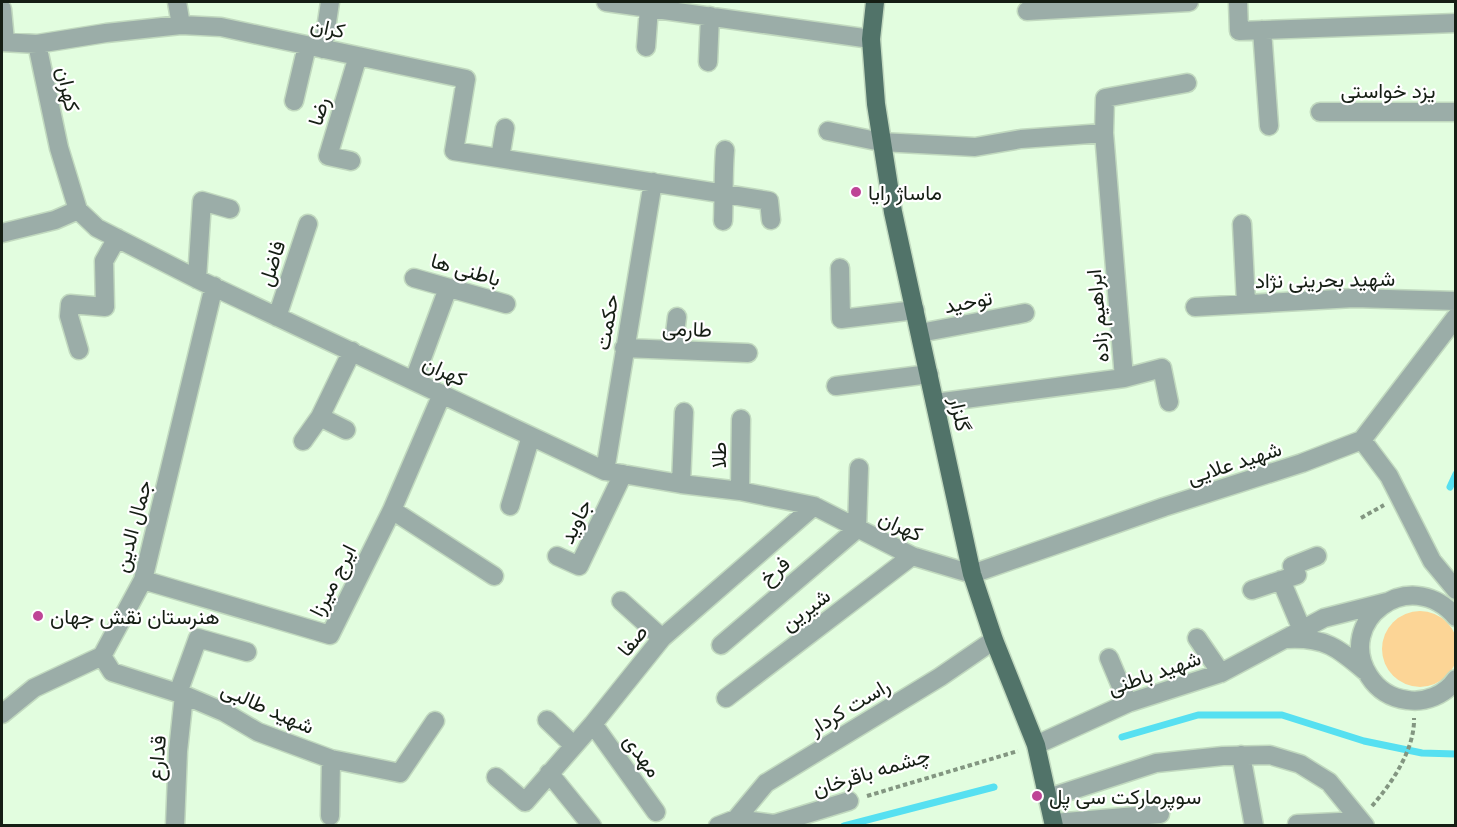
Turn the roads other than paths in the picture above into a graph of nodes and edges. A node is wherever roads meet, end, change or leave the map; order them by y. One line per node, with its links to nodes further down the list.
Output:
1 (177, 2): 13 (street)
2 (330, 2): 19 (street)
3 (606, 2): 8 (street)
4 (875, 2): 15 (main road, گلزار)
5 (1161, 2): 6 (street); 10 (street)
6 (1189, 2)
7 (1239, 2): 14 (street)
8 (656, 6): 11 (street); 18 (street)
9 (2, 9): 16 (street)
10 (1027, 11)
11 (711, 16): 15 (street); 21 (street)
12 (1455, 23): 14 (street)
13 (181, 24): 17 (street, کران); 19 (street, کران)
14 (1262, 30): 26 (street)
15 (871, 39): 30 (main road, گلزار)
16 (3, 41): 17 (street, کران)
17 (37, 45): 37 (street, کهران)
18 (646, 47)
19 (315, 48): 20 (street, کران); 23 (street)
20 (358, 56): 32 (street, کران); 33 (street, رضا)
21 (708, 62)
22 (1187, 83): 29 (street, ابراهیم زاده)
23 (294, 101)
24 (1320, 112): 25 (street, یزد خواستی)
25 (1455, 112)
26 (1269, 126)
27 (505, 128): 32 (street)
28 (828, 131): 30 (street)
29 (1104, 133): 30 (street); 64 (street, ابراهیم زاده)
30 (881, 142): 52 (main road, گلزار)
31 (725, 150): 35 (street)
32 (500, 158): 34 (street)
33 (351, 161)
34 (653, 182): 35 (street); 58 (street, حکمت)
35 (724, 194): 38 (street); 39 (street)
36 (230, 209): 46 (street, جمال الدین)
37 (78, 210): 42 (street); 43 (street, کهران)
38 (771, 220)
39 (723, 221)
40 (308, 224): 54 (street, فاضل)
41 (1242, 224): 49 (street)
42 (2, 232)
43 (117, 238): 46 (street, کهران); 59 (street)
44 (840, 268): 52 (street)
45 (414, 278): 47 (street, باطنی ها)
46 (205, 283): 54 (street, کهران); 91 (street, جمال الدین)
47 (448, 288): 50 (street, باطنی ها); 65 (street)
48 (1455, 301): 49 (street, شهید بحرینی نژاد)
49 (1246, 303): 51 (street, شهید بحرینی نژاد)
50 (506, 304)
51 (1195, 307)
52 (915, 310): 57 (main road, گلزار)
53 (1025, 313): 57 (street, توحید)
54 (277, 317): 61 (street, کهران)
55 (677, 317): 60 (street)
56 (1455, 317): 75 (street)
57 (920, 333): 63 (main road, گلزار)
58 (624, 348): 60 (street, طارمی); 78 (street, حکمت)
59 (79, 350)
60 (673, 350): 62 (street, طارمی)
61 (352, 351): 65 (street, کهران); 71 (street)
62 (748, 353)
63 (929, 374): 66 (street); 69 (main road, گلزار)
64 (1124, 378): 68 (street); 69 (street, ابراهیم زاده)
65 (414, 380): 67 (street, کهران)
66 (836, 386)
67 (442, 394): 74 (street, کهران); 84 (street, ایرج میرزا)
68 (1169, 402)
69 (935, 403): 89 (main road, گلزار)
70 (684, 412): 80 (street)
71 (320, 417): 73 (street); 76 (street)
72 (741, 419): 81 (street, طلا)
73 (346, 430)
74 (531, 436): 78 (street, کهران); 82 (street)
75 (1362, 440): 89 (street, شهید علایی); 94 (street)
76 (303, 441)
77 (859, 468): 85 (street)
78 (605, 471): 79 (street, کهران)
79 (623, 474): 80 (street, کهران); 87 (street, جاوید)
80 (681, 484): 81 (street, کهران)
81 (740, 491): 83 (street, کهران)
82 (510, 506)
83 (814, 506): 85 (street, کهران); 99 (street, صفا)
84 (392, 510): 90 (street); 91 (street, ایرج میرزا)
85 (857, 529): 88 (street, کهران); 102 (street, فرخ)
86 (1317, 555): 92 (street)
87 (556, 556)
88 (912, 556): 89 (street, کهران); 110 (street, شیرین)
89 (972, 574): 101 (main road, گلزار)
90 (494, 576)
91 (143, 580): 104 (street, جمال الدین)
92 (1281, 580): 93 (street); 98 (street)
93 (1252, 590)
94 (1455, 590)
95 (621, 601): 99 (street)
96 (1387, 602): 97 (street, شهید باطنی); 98 (street, شهید باطنی); 106 (street)
97 (1453, 608)
98 (1294, 634): 106 (street); 107 (street, شهید باطنی)
99 (662, 638): 117 (street, صفا)
100 (1197, 638): 107 (street)
101 (994, 639): 119 (main road, گلزار); 129 (street, راست کردار)
102 (721, 645)
103 (247, 652): 109 (street, قدارع)
104 (102, 656): 109 (street, شهید طالبی); 114 (street)
105 (1109, 658): 113 (street)
106 (1365, 671): 111 (street)
107 (1221, 673): 113 (street, شهید باطنی)
108 (1455, 679): 111 (street)
109 (181, 694): 121 (street, شهید طالبی); 133 (street, قدارع)
110 (726, 698)
111 (1429, 698): 112 (street)
112 (1455, 702)
113 (1128, 703): 119 (street, شهید باطنی)
114 (2, 714)
115 (547, 720): 118 (street)
116 (435, 721): 121 (street, شهید طالبی)
117 (593, 724): 118 (street, صفا); 126 (street, مهدی)
118 (573, 745): 122 (street, صفا)
119 (1036, 745): 124 (main road, گلزار)
120 (1241, 755): 124 (street); 130 (street); 136 (street)
121 (331, 759): 128 (street)
122 (549, 773): 123 (street, صفا); 134 (street)
123 (496, 777)
124 (1048, 798): 131 (main road, گلزار)
125 (849, 801): 129 (street, چشمه باقرخان)
126 (656, 812)
127 (1160, 814): 131 (street)
128 (330, 816)
129 (736, 819): 135 (street, چشمه باقرخان)
130 (1362, 823): 132 (street)
131 (1054, 824)
132 (1297, 824)
133 (175, 825)
134 (592, 825)
135 (718, 825)
136 (1254, 825)

